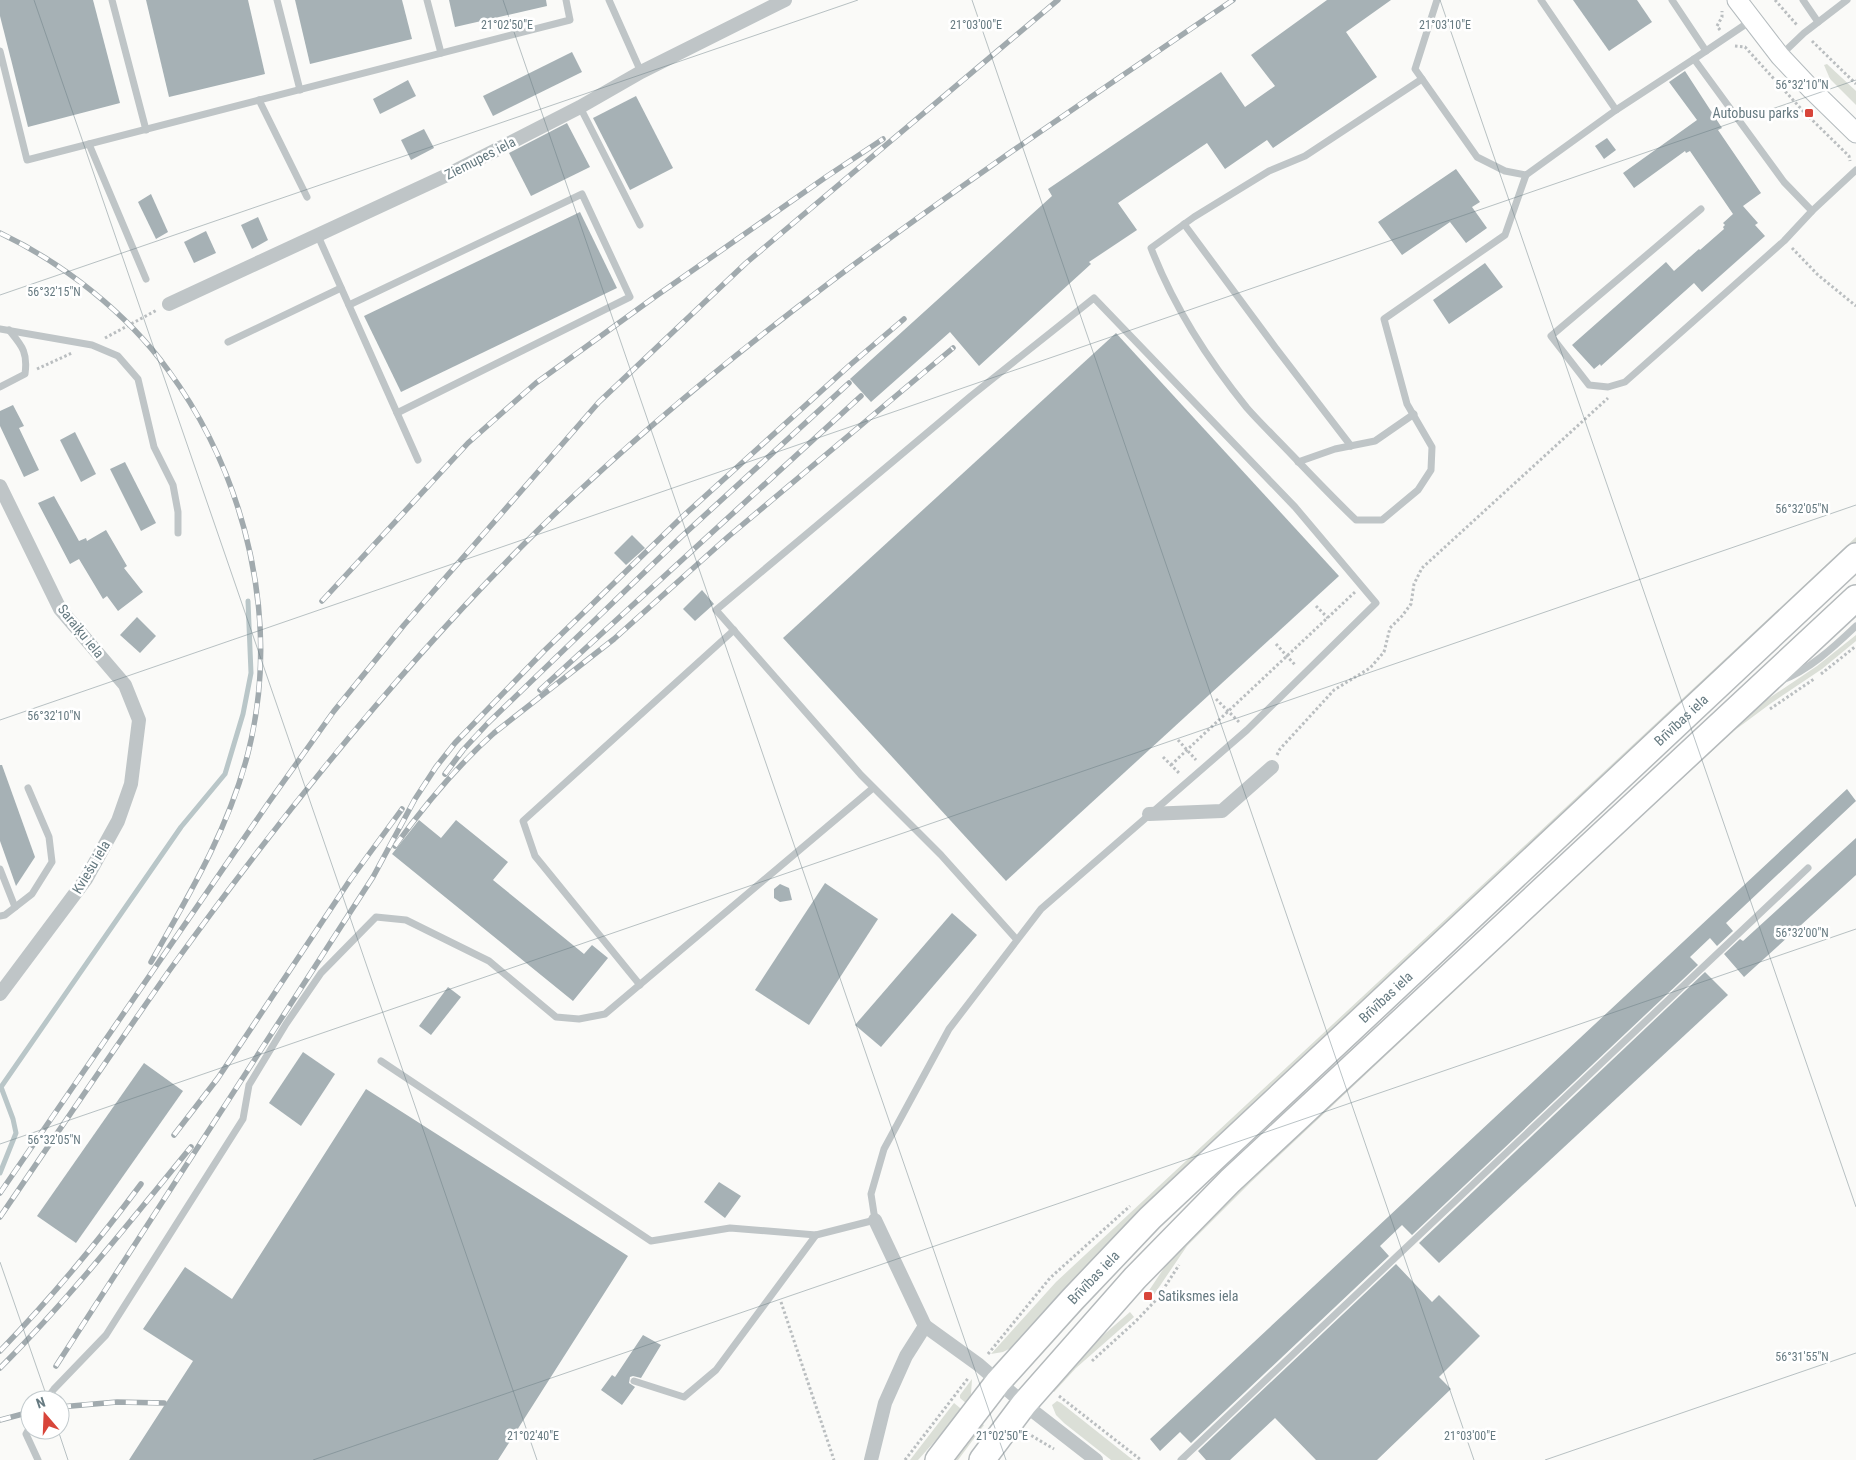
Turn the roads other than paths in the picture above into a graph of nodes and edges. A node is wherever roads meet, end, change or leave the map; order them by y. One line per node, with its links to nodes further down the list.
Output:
1 (112, 0): 26 (lane)
2 (277, 0): 22 (lane)
3 (428, 0): 17 (lane)
4 (566, 0): 17 (lane)
5 (609, 0): 20 (lane)
6 (785, 0): 20 (street, Ziemupes iela)
7 (1437, 0): 21 (lane)
8 (1541, 0): 25 (lane)
9 (1672, 0): 16 (lane)
10 (1804, 0): 14 (lane)
11 (1847, 0): 14 (lane)
12 (1728, 2): 13 (main road)
13 (1752, 20): 16 (lane); 18 (main road)
14 (1818, 22): 18 (lane)
15 (0, 51): 28 (lane)
16 (1706, 51): 19 (lane)
17 (441, 53): 22 (lane)
18 (1780, 56): 27 (main road)
19 (1694, 59): 25 (lane); 33 (lane)
20 (641, 72): 24 (street, Ziemupes iela)
21 (1422, 79): 30 (lane); 34 (lane)
22 (300, 90): 23 (lane)
23 (259, 100): 26 (lane); 31 (lane)
24 (580, 107): 35 (lane); 36 (street, Ziemupes iela)
25 (1616, 110): 30 (lane)
26 (146, 130): 28 (lane)
27 (1856, 132)
28 (89, 144): 37 (lane)
29 (1856, 170): 33 (lane)
30 (1526, 175): 46 (lane)
31 (307, 197)
32 (1701, 209): 33 (lane)
33 (1812, 211)
34 (1184, 224): 47 (lane); 49 (lane)
35 (640, 225)
36 (318, 236): 38 (lane); 39 (street, Ziemupes iela)
37 (146, 279)
38 (341, 288): 40 (lane); 43 (lane)
39 (169, 304)
40 (349, 305): 45 (lane); 45 (lane)
41 (0, 329): 42 (lane)
42 (8, 330): 44 (lane); 51 (lane)
43 (228, 342)
44 (0, 387)
45 (397, 413): 48 (lane)
46 (1414, 414): 47 (lane); 49 (lane)
47 (1351, 446): 49 (lane)
48 (418, 460)
49 (1298, 462)
50 (0, 486): 57 (street, Saraiķu iela)
51 (178, 533)
52 (1856, 556): 74 (highway, Brīvības iela)
53 (1856, 598): 56 (highway, Brīvības iela)
54 (1856, 626): 56 (lane)
55 (734, 630): 60 (lane); 61 (lane); 67 (lane)
56 (1759, 688): 76 (highway, Brīvības iela)
57 (139, 720): 68 (street, Kviešu iela)
58 (1272, 767): 61 (street)
59 (28, 788): 64 (lane)
60 (873, 788): 66 (lane); 67 (lane)
61 (1149, 814): 66 (lane)
62 (1808, 868): 83 (lane)
63 (0, 869): 64 (lane)
64 (15, 907): 65 (lane)
65 (0, 916)
66 (1017, 940): 70 (lane)
67 (640, 985): 75 (lane)
68 (0, 994)
69 (380, 1061): 71 (lane)
70 (875, 1220): 71 (lane); 72 (street)
71 (816, 1235): 73 (lane)
72 (925, 1326): 74 (street); 79 (street)
73 (634, 1381)
74 (998, 1382): 76 (street); 80 (highway, Brīvības iela)
75 (53, 1390)
76 (1032, 1410): 81 (highway, Brīvības iela); 82 (street)
77 (29, 1440): 78 (lane)
78 (38, 1460)
79 (871, 1460)
80 (938, 1460)
81 (982, 1460)
82 (1096, 1460)
83 (1181, 1460)

